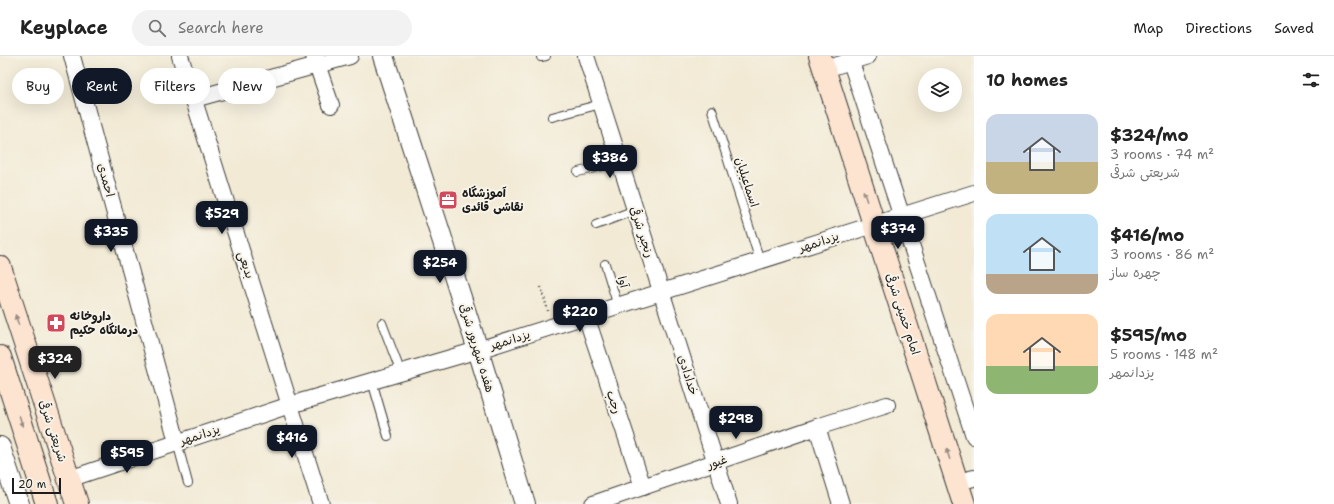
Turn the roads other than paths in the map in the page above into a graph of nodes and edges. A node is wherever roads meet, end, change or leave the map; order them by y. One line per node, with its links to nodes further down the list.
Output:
1 (72, 56): 41 (street, احمدی)
2 (180, 56): 10 (street, بدیعی)
3 (350, 56): 8 (street)
4 (383, 56): 31 (street, هفده شهریور شرقی)
5 (586, 56): 13 (street, رنجبر شرقی)
6 (868, 56): 7 (street)
7 (850, 59): 9 (street); 21 (street)
8 (315, 60): 11 (street); 14 (street)
9 (822, 63): 22 (main road, امام خمینی شرقی, one-way to 9)
10 (184, 68)
11 (210, 94)
12 (196, 104): 36 (street, بدیعی)
13 (601, 104): 16 (lane); 17 (street, رنجبر شرقی)
14 (331, 105)
15 (712, 110): 24 (lane, اسماعیلیان)
16 (552, 118)
17 (620, 162): 18 (lane); 20 (street, رنجبر شرقی)
18 (578, 172)
19 (974, 193): 21 (street, یزدانمهر)
20 (635, 210): 23 (lane); 27 (street, رنجبر شرقی)
21 (901, 216): 22 (street, یزدانمهر); 40 (street)
22 (874, 225): 24 (street, یزدانمهر); 45 (main road, امام خمینی شرقی, one-way to 22)
23 (596, 226)
24 (760, 261): 27 (street, یزدانمهر)
25 (606, 264): 28 (lane, آوا)
26 (0, 267): 44 (main road, شریعتی شرقی, one-way to 26)
27 (661, 293): 28 (street, یزدانمهر); 43 (street, خدادادی)
28 (618, 306): 29 (street, یزدانمهر)
29 (586, 316): 31 (street, یزدانمهر); 47 (street, رجب)
30 (382, 323): 33 (lane)
31 (478, 350): 33 (street, یزدانمهر); 52 (street, هفده شهریور شرقی)
32 (0, 357): 35 (main road)
33 (401, 373): 34 (street, یزدانمهر)
34 (372, 381): 36 (street, یزدانمهر); 39 (lane)
35 (7, 402): 49 (main road, one-way to 49)
36 (290, 405): 41 (street, یزدانمهر); 51 (street, بدیعی)
37 (887, 405): 38 (street, غیور)
38 (817, 427): 43 (street, غیور); 55 (street)
39 (388, 436)
40 (974, 436)
41 (177, 442): 44 (street, یزدانمهر); 46 (lane)
42 (0, 447): 48 (street)
43 (715, 462): 47 (street, غیور); 54 (street, خدادادی)
44 (68, 479): 50 (main road, شریعتی شرقی)
45 (966, 480): 56 (main road, امام خمینی شرقی)
46 (188, 483)
47 (643, 487): 53 (street, غیور)
48 (18, 504)
49 (47, 504)
50 (77, 504)
51 (320, 504)
52 (525, 504)
53 (593, 504)
54 (729, 504)
55 (841, 504)
56 (964, 504)

